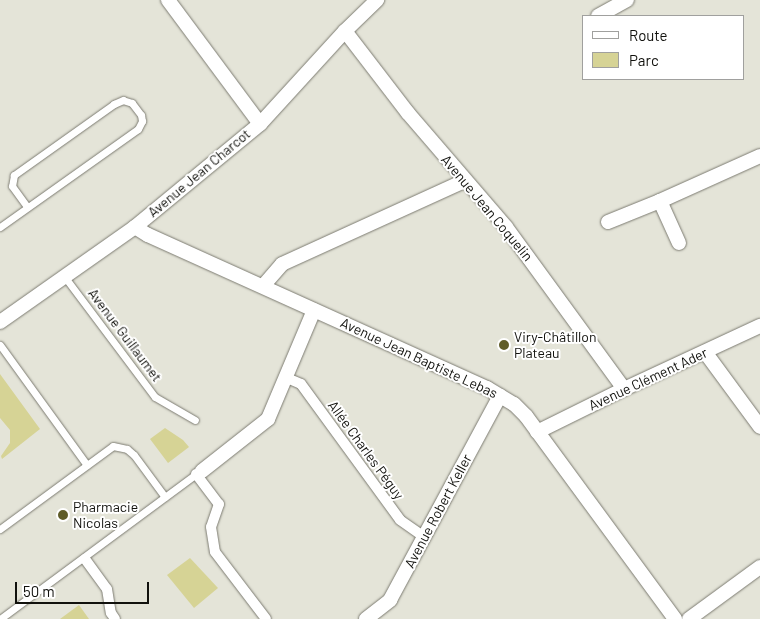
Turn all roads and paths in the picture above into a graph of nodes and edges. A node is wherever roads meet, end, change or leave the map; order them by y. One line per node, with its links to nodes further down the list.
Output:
1 (168, 0): 6 (street)
2 (377, 0): 5 (street, Avenue Jean Charcot)
3 (627, 0): 4 (street)
4 (600, 15)
5 (345, 31): 6 (street, Avenue Jean Charcot); 8 (street, Avenue Jean Coquelin)
6 (260, 124): 13 (street, Avenue Jean Charcot)
7 (760, 156): 9 (street)
8 (464, 181): 16 (street); 23 (street, Avenue Jean Coquelin)
9 (660, 201): 11 (street); 14 (street)
10 (27, 207): 10 (lane); 12 (lane)
11 (608, 222)
12 (0, 227)
13 (135, 227): 15 (street, Avenue Jean Charcot); 16 (street, Avenue Jean Baptiste Lebas)
14 (679, 243)
15 (64, 276): 18 (street, Avenue Jean Charcot); 25 (lane, Avenue Guillaumet)
16 (263, 286): 17 (street, Avenue Jean Baptiste Lebas)
17 (314, 310): 22 (street); 24 (street, Avenue Jean Baptiste Lebas)
18 (0, 322)
19 (760, 326): 21 (street, Avenue Clément Ader)
20 (0, 345): 28 (lane)
21 (705, 352): 23 (street, Avenue Clément Ader); 26 (street)
22 (287, 378): 29 (street); 32 (street, Allée Charles Péguy)
23 (624, 388): 27 (street, Avenue Clément Ader)
24 (500, 396): 27 (street, Avenue Jean Baptiste Lebas); 32 (street, Avenue Robert Keller)
25 (195, 420)
26 (760, 427)
27 (537, 432): 39 (street, Avenue Jean Baptiste Lebas)
28 (88, 465): 30 (lane); 31 (lane)
29 (199, 472): 30 (lane); 37 (street)
30 (166, 497): 33 (lane)
31 (0, 529)
32 (424, 537): 38 (street, Avenue Robert Keller)
33 (85, 559): 35 (lane); 36 (street)
34 (760, 567): 40 (street)
35 (0, 619)
36 (115, 619)
37 (266, 619)
38 (366, 619)
39 (675, 619)
40 (689, 619)

